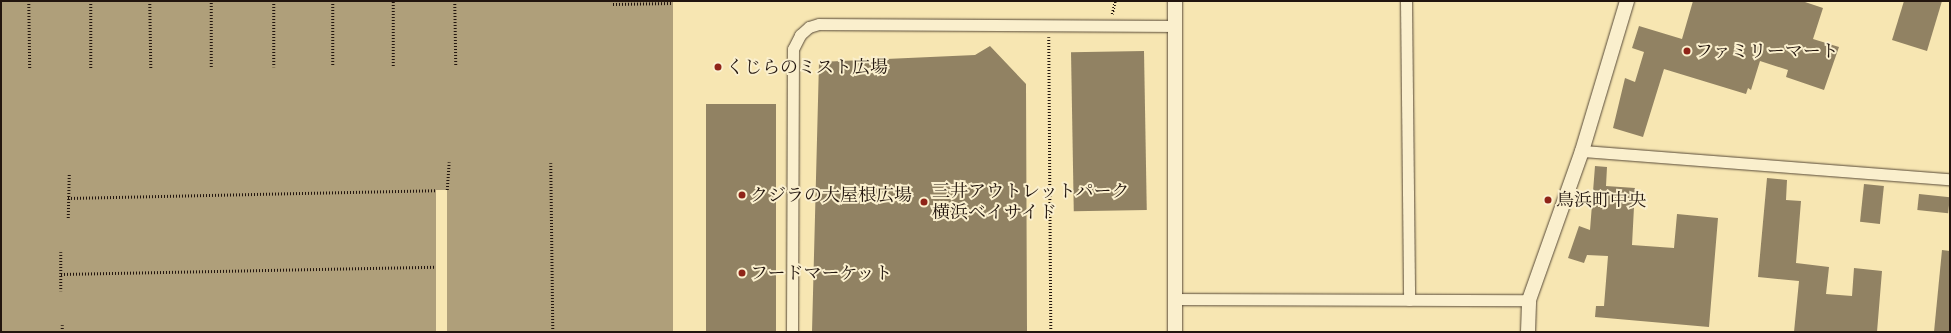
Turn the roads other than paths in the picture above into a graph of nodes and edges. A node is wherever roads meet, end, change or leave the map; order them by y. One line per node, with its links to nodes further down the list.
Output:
1 (1175, 1): 4 (street)
2 (1406, 1): 8 (street)
3 (1627, 1): 5 (street)
4 (1174, 26): 7 (street); 10 (street)
5 (1582, 151): 6 (street); 9 (street)
6 (1950, 179)
7 (1175, 299): 8 (street); 11 (street)
8 (1409, 300): 9 (street)
9 (1529, 300): 12 (street)
10 (792, 332)
11 (1175, 332)
12 (1528, 332)

